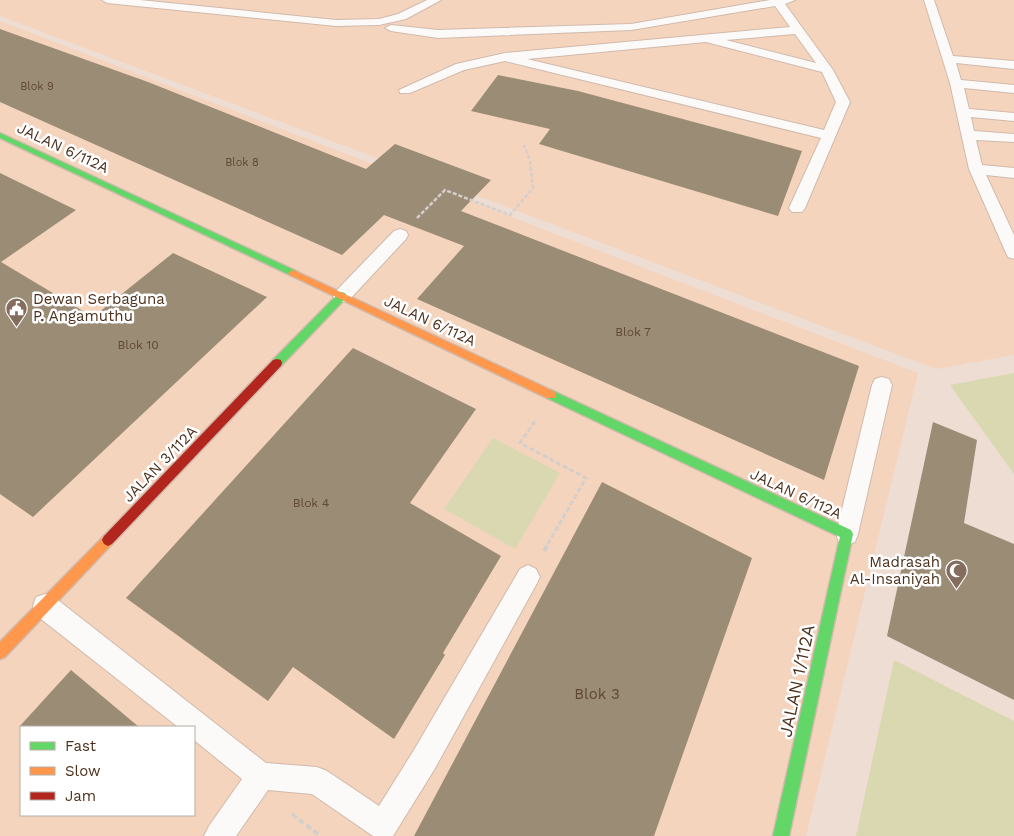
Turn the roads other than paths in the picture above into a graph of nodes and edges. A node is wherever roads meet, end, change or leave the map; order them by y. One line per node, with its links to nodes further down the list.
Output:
1 (108, 0): 2 (lane)
2 (436, 0)
3 (790, 0): 5 (lane)
4 (929, 0): 10 (lane)
5 (778, 3): 6 (lane); 7 (lane)
6 (391, 28)
7 (798, 30): 8 (lane); 12 (lane)
8 (706, 38): 9 (lane); 12 (lane)
9 (505, 57): 14 (lane); 18 (lane)
10 (948, 59): 11 (lane); 13 (lane)
11 (1014, 65)
12 (827, 70): 18 (lane)
13 (956, 83): 15 (lane); 16 (lane)
14 (405, 90)
15 (1014, 90)
16 (962, 112): 17 (lane); 19 (lane)
17 (1014, 117)
18 (827, 135): 24 (lane)
19 (968, 135): 21 (lane); 22 (lane)
20 (5, 137): 29 (street, JALAN 6/112A)
21 (1014, 138)
22 (976, 169): 23 (lane); 25 (lane)
23 (1014, 173)
24 (796, 208)
25 (998, 220): 26 (lane); 28 (lane)
26 (1014, 222)
27 (400, 235): 29 (lane)
28 (1014, 253)
29 (342, 296): 31 (street, JALAN 6/112A); 33 (street, JALAN 3/112A)
30 (882, 385): 31 (lane)
31 (846, 534): 37 (street, JALAN 1/112A)
32 (528, 577): 35 (lane)
33 (45, 606): 34 (street, JALAN 3/112A); 35 (lane)
34 (0, 652)
35 (261, 776): 36 (lane)
36 (219, 836)
37 (781, 836)

